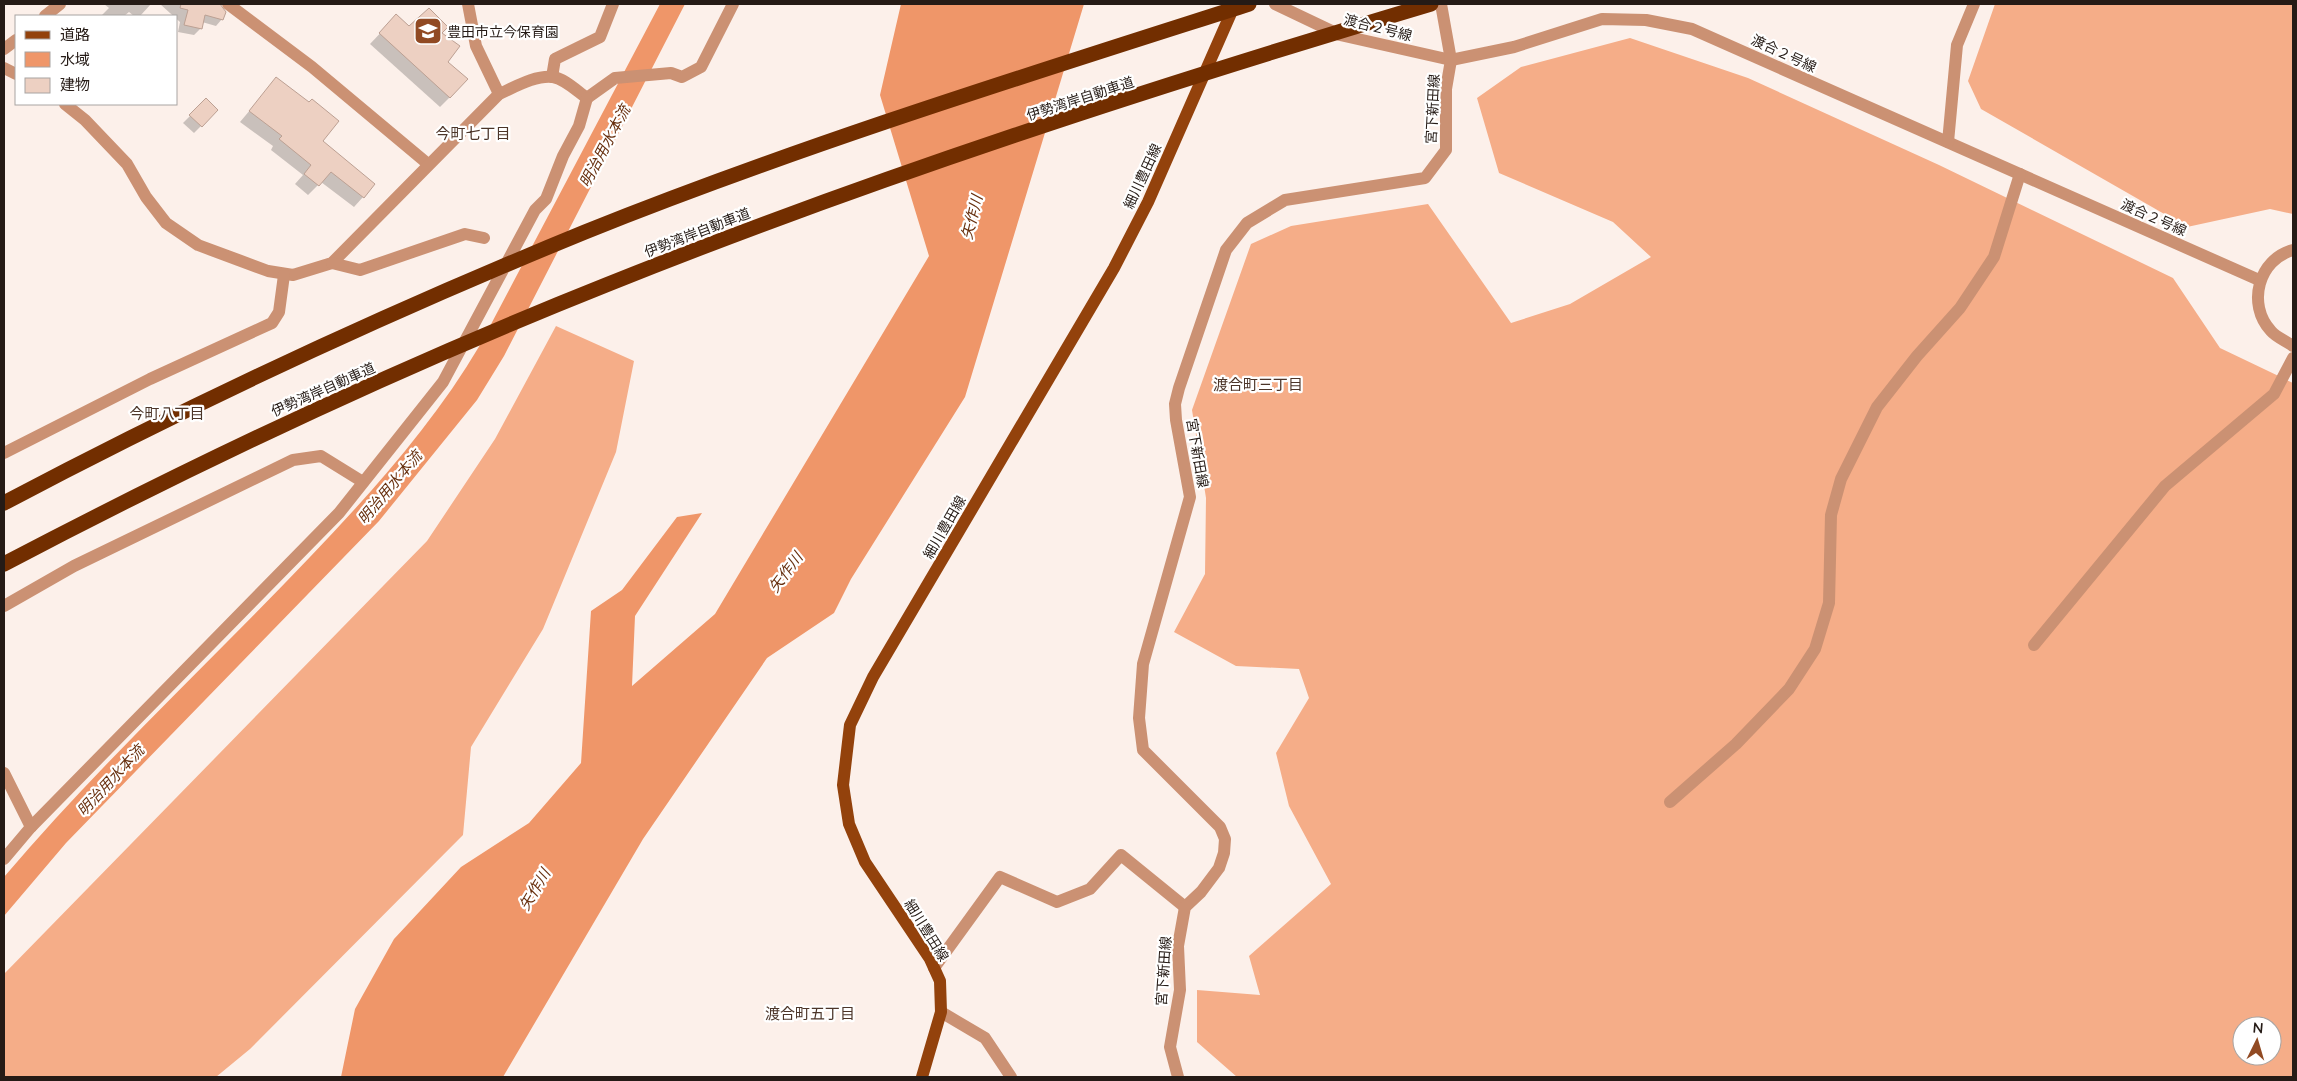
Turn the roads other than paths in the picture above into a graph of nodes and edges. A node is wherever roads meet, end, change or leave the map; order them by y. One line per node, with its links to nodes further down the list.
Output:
1 (60, 4): 12 (street)
2 (228, 4): 21 (street)
3 (468, 4): 17 (street)
4 (613, 4): 16 (street)
5 (733, 4): 18 (street)
6 (1235, 4): 41 (main road, 細川豊田線)
7 (1249, 4): 32 (highway, bridge)
8 (1275, 4): 15 (street, 渡合２号線)
9 (1431, 4): 33 (highway, 伊勢湾岸自動車道, bridge)
10 (1441, 4): 15 (street, 宮下新田線)
11 (1974, 4): 20 (street)
12 (46, 15)
13 (15, 41): 14 (street)
14 (4, 49)
15 (1451, 60): 20 (street, 渡合２号線); 40 (street, 宮下新田線)
16 (552, 77): 17 (street); 18 (street)
17 (499, 94): 21 (street)
18 (587, 98): 31 (street)
19 (65, 105): 26 (street)
20 (1948, 142): 22 (street, 渡合２号線)
21 (428, 164): 25 (street)
22 (2020, 174): 27 (street, 渡合２号線); 37 (street)
23 (484, 238): 25 (street)
24 (2293, 250): 27 (street)
25 (332, 263): 26 (street)
26 (284, 275): 30 (street)
27 (2259, 280): 28 (street)
28 (2293, 346)
29 (2293, 358): 35 (street)
30 (4, 453)
31 (363, 482): 34 (street); 38 (street)
32 (4, 502)
33 (4, 564)
34 (4, 606)
35 (2034, 645)
36 (4, 772): 38 (street)
37 (1670, 802)
38 (31, 827): 39 (street)
39 (4, 859)
40 (1185, 907): 41 (street); 45 (street, 宮下新田線)
41 (934, 968): 42 (main road, 細川豊田線)
42 (941, 1012): 43 (main road, 細川豊田線); 44 (street)
43 (922, 1077)
44 (1010, 1077)
45 (1178, 1077)

